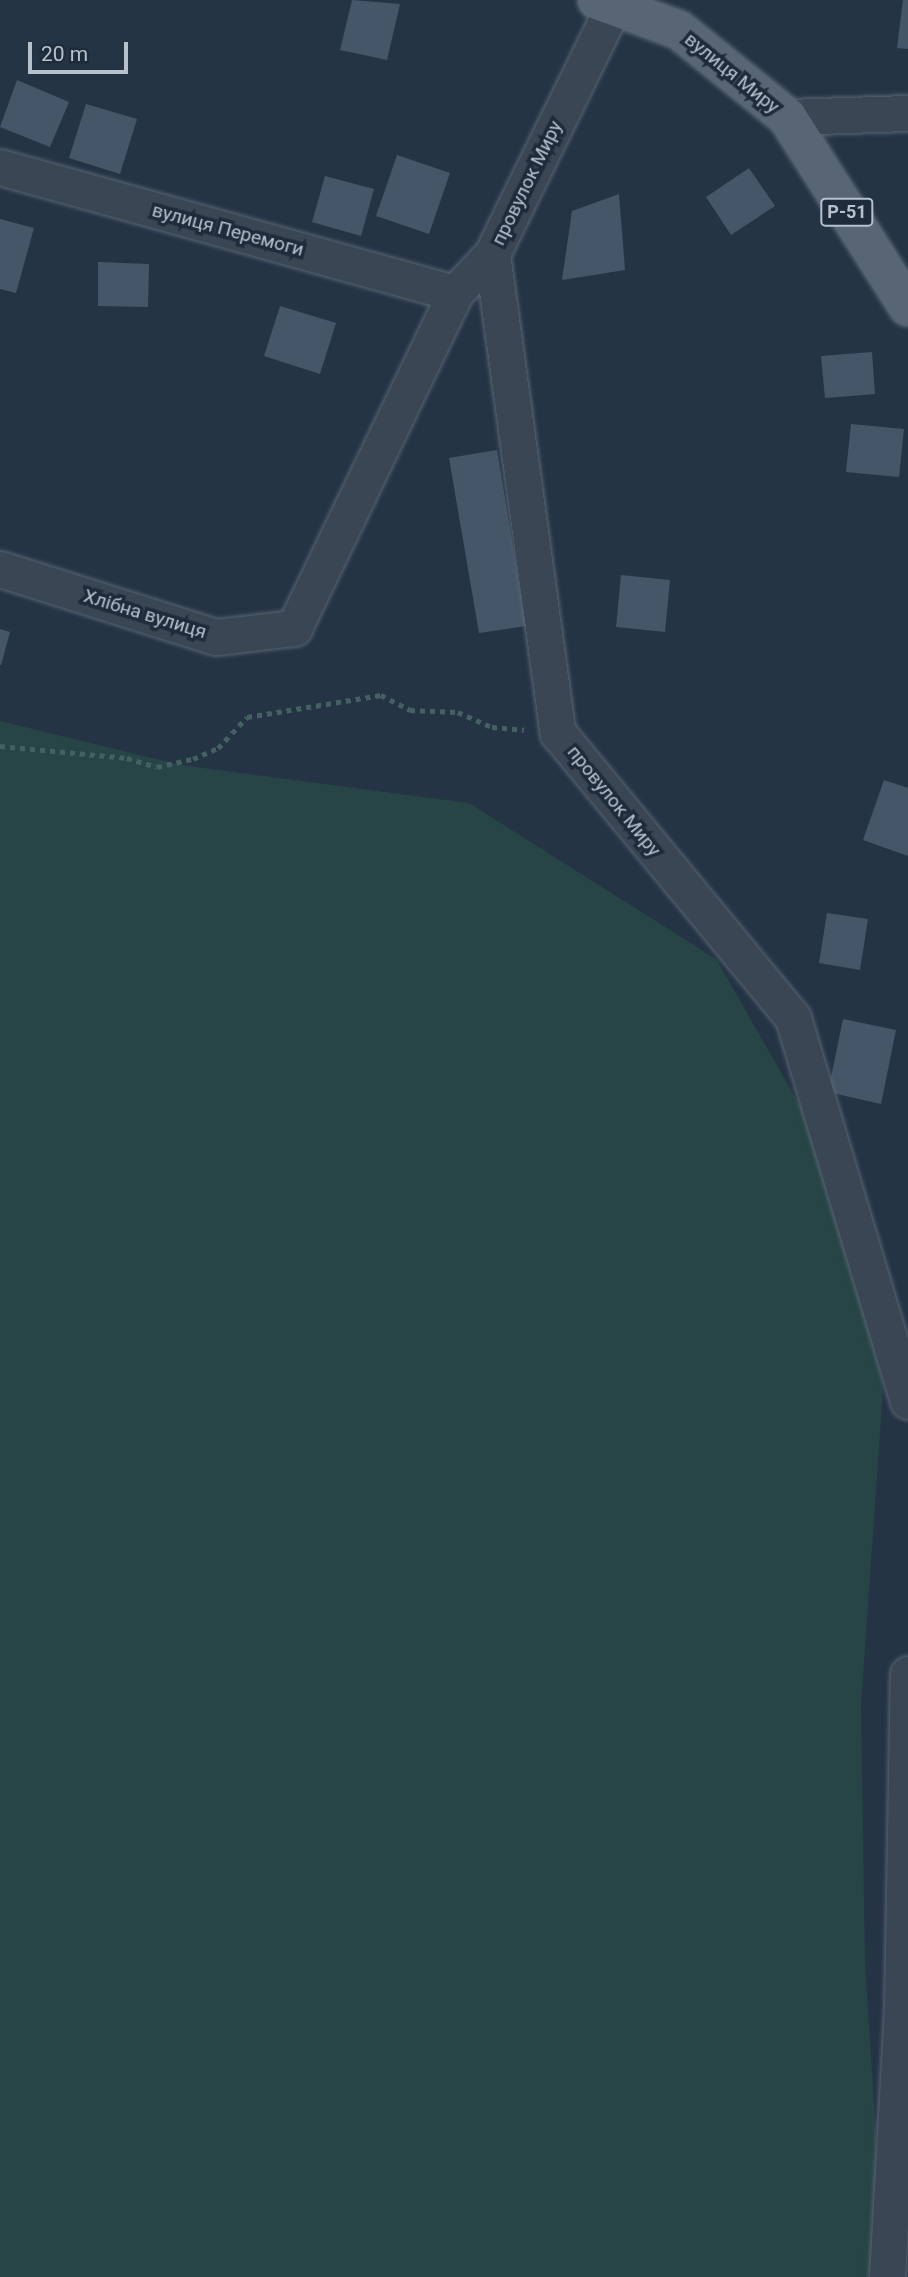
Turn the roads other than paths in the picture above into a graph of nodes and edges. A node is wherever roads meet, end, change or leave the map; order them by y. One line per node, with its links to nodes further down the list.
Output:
1 (606, 3): 3 (main road, вулиця Миру / Р-51); 5 (street, провулок Миру)
2 (908, 113): 3 (street)
3 (787, 117): 7 (main road, Р-51)
4 (0, 167): 6 (street, вулиця Перемоги)
5 (492, 254): 6 (street); 9 (street, провулок Миру)
6 (455, 293): 8 (street, Хлібна вулиця)
7 (908, 307)
8 (0, 569)
9 (908, 1401)
10 (908, 1674): 11 (street)
11 (887, 2277)

